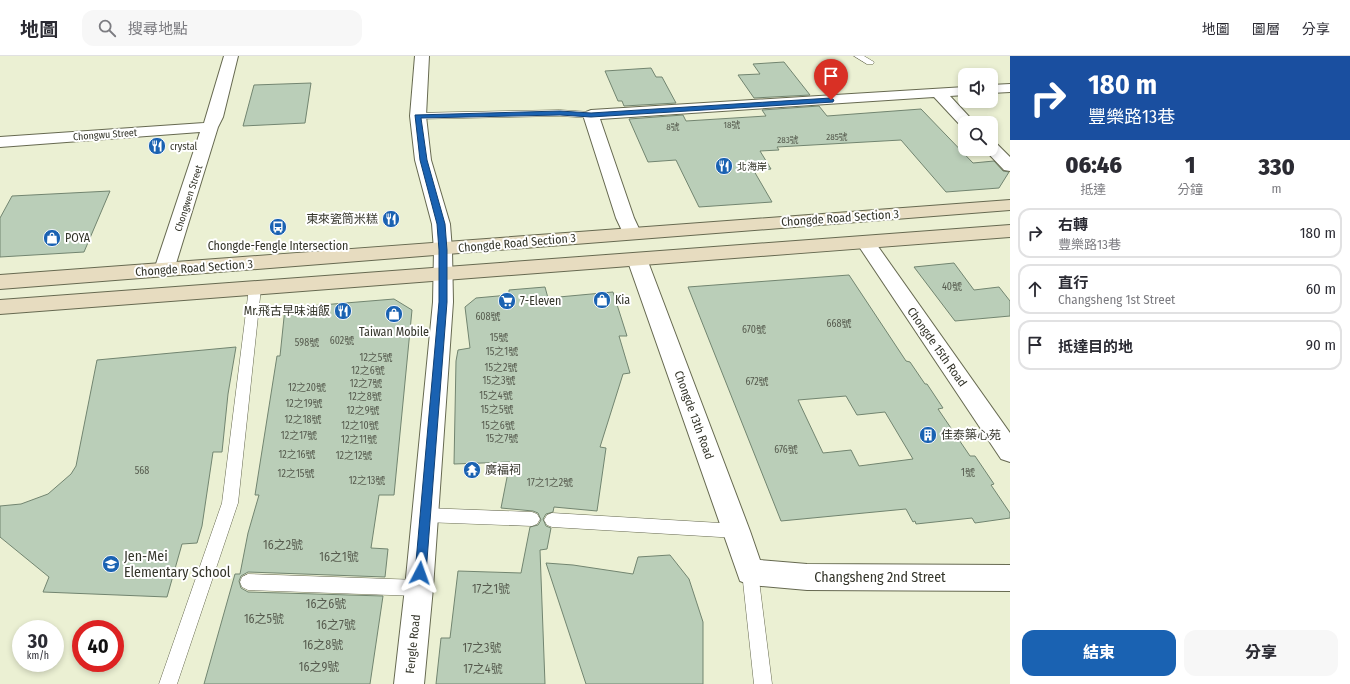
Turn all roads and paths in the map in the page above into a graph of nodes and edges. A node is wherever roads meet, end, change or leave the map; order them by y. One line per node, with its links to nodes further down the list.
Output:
1 (231, 56): 12 (street, Chongwen Street)
2 (422, 56): 10 (street, Fengle Road)
3 (858, 56): 4 (lane)
4 (870, 62)
5 (1010, 88): 6 (street)
6 (998, 89)
7 (958, 92): 8 (street)
8 (938, 93): 9 (street); 11 (street)
9 (591, 115): 10 (lane); 18 (street)
10 (418, 116): 20 (street, Fengle Road)
11 (960, 116)
12 (210, 128): 13 (street, Chongwu Street); 22 (street, Chongwen Street)
13 (0, 142)
14 (998, 154): 15 (street)
15 (1010, 166)
16 (1010, 205): 18 (main road, Chongde Road Section 3)
17 (1010, 231): 19 (main road, Chongde Road Section 3)
18 (632, 233): 20 (main road, Chongde Road Section 3)
19 (864, 242): 21 (main road, Chongde Road Section 3); 27 (street, Chongde 15th Road)
20 (443, 250): 22 (main road, Chongde Road Section 3); 23 (street, Fengle Road)
21 (637, 259): 23 (main road, Chongde Road Section 3); 31 (street, Chongde 13th Road)
22 (164, 270): 24 (main road, Chongde Road Section 3)
23 (442, 274): 25 (main road, Chongde Road Section 3); 28 (street, Fengle Road)
24 (0, 282)
25 (255, 288): 26 (main road, Chongde Road Section 3); 36 (lane)
26 (0, 308)
27 (1010, 452)
28 (424, 515): 29 (lane); 35 (street, Fengle Road)
29 (532, 519)
30 (552, 520): 31 (lane)
31 (737, 531): 32 (street, Chongde 13th Road)
32 (750, 572): 33 (street, Changsheng 2nd Street); 38 (lane)
33 (1010, 578)
34 (248, 582): 35 (lane)
35 (419, 588): 37 (street, Fengle Road)
36 (168, 684)
37 (409, 684)
38 (763, 684)

